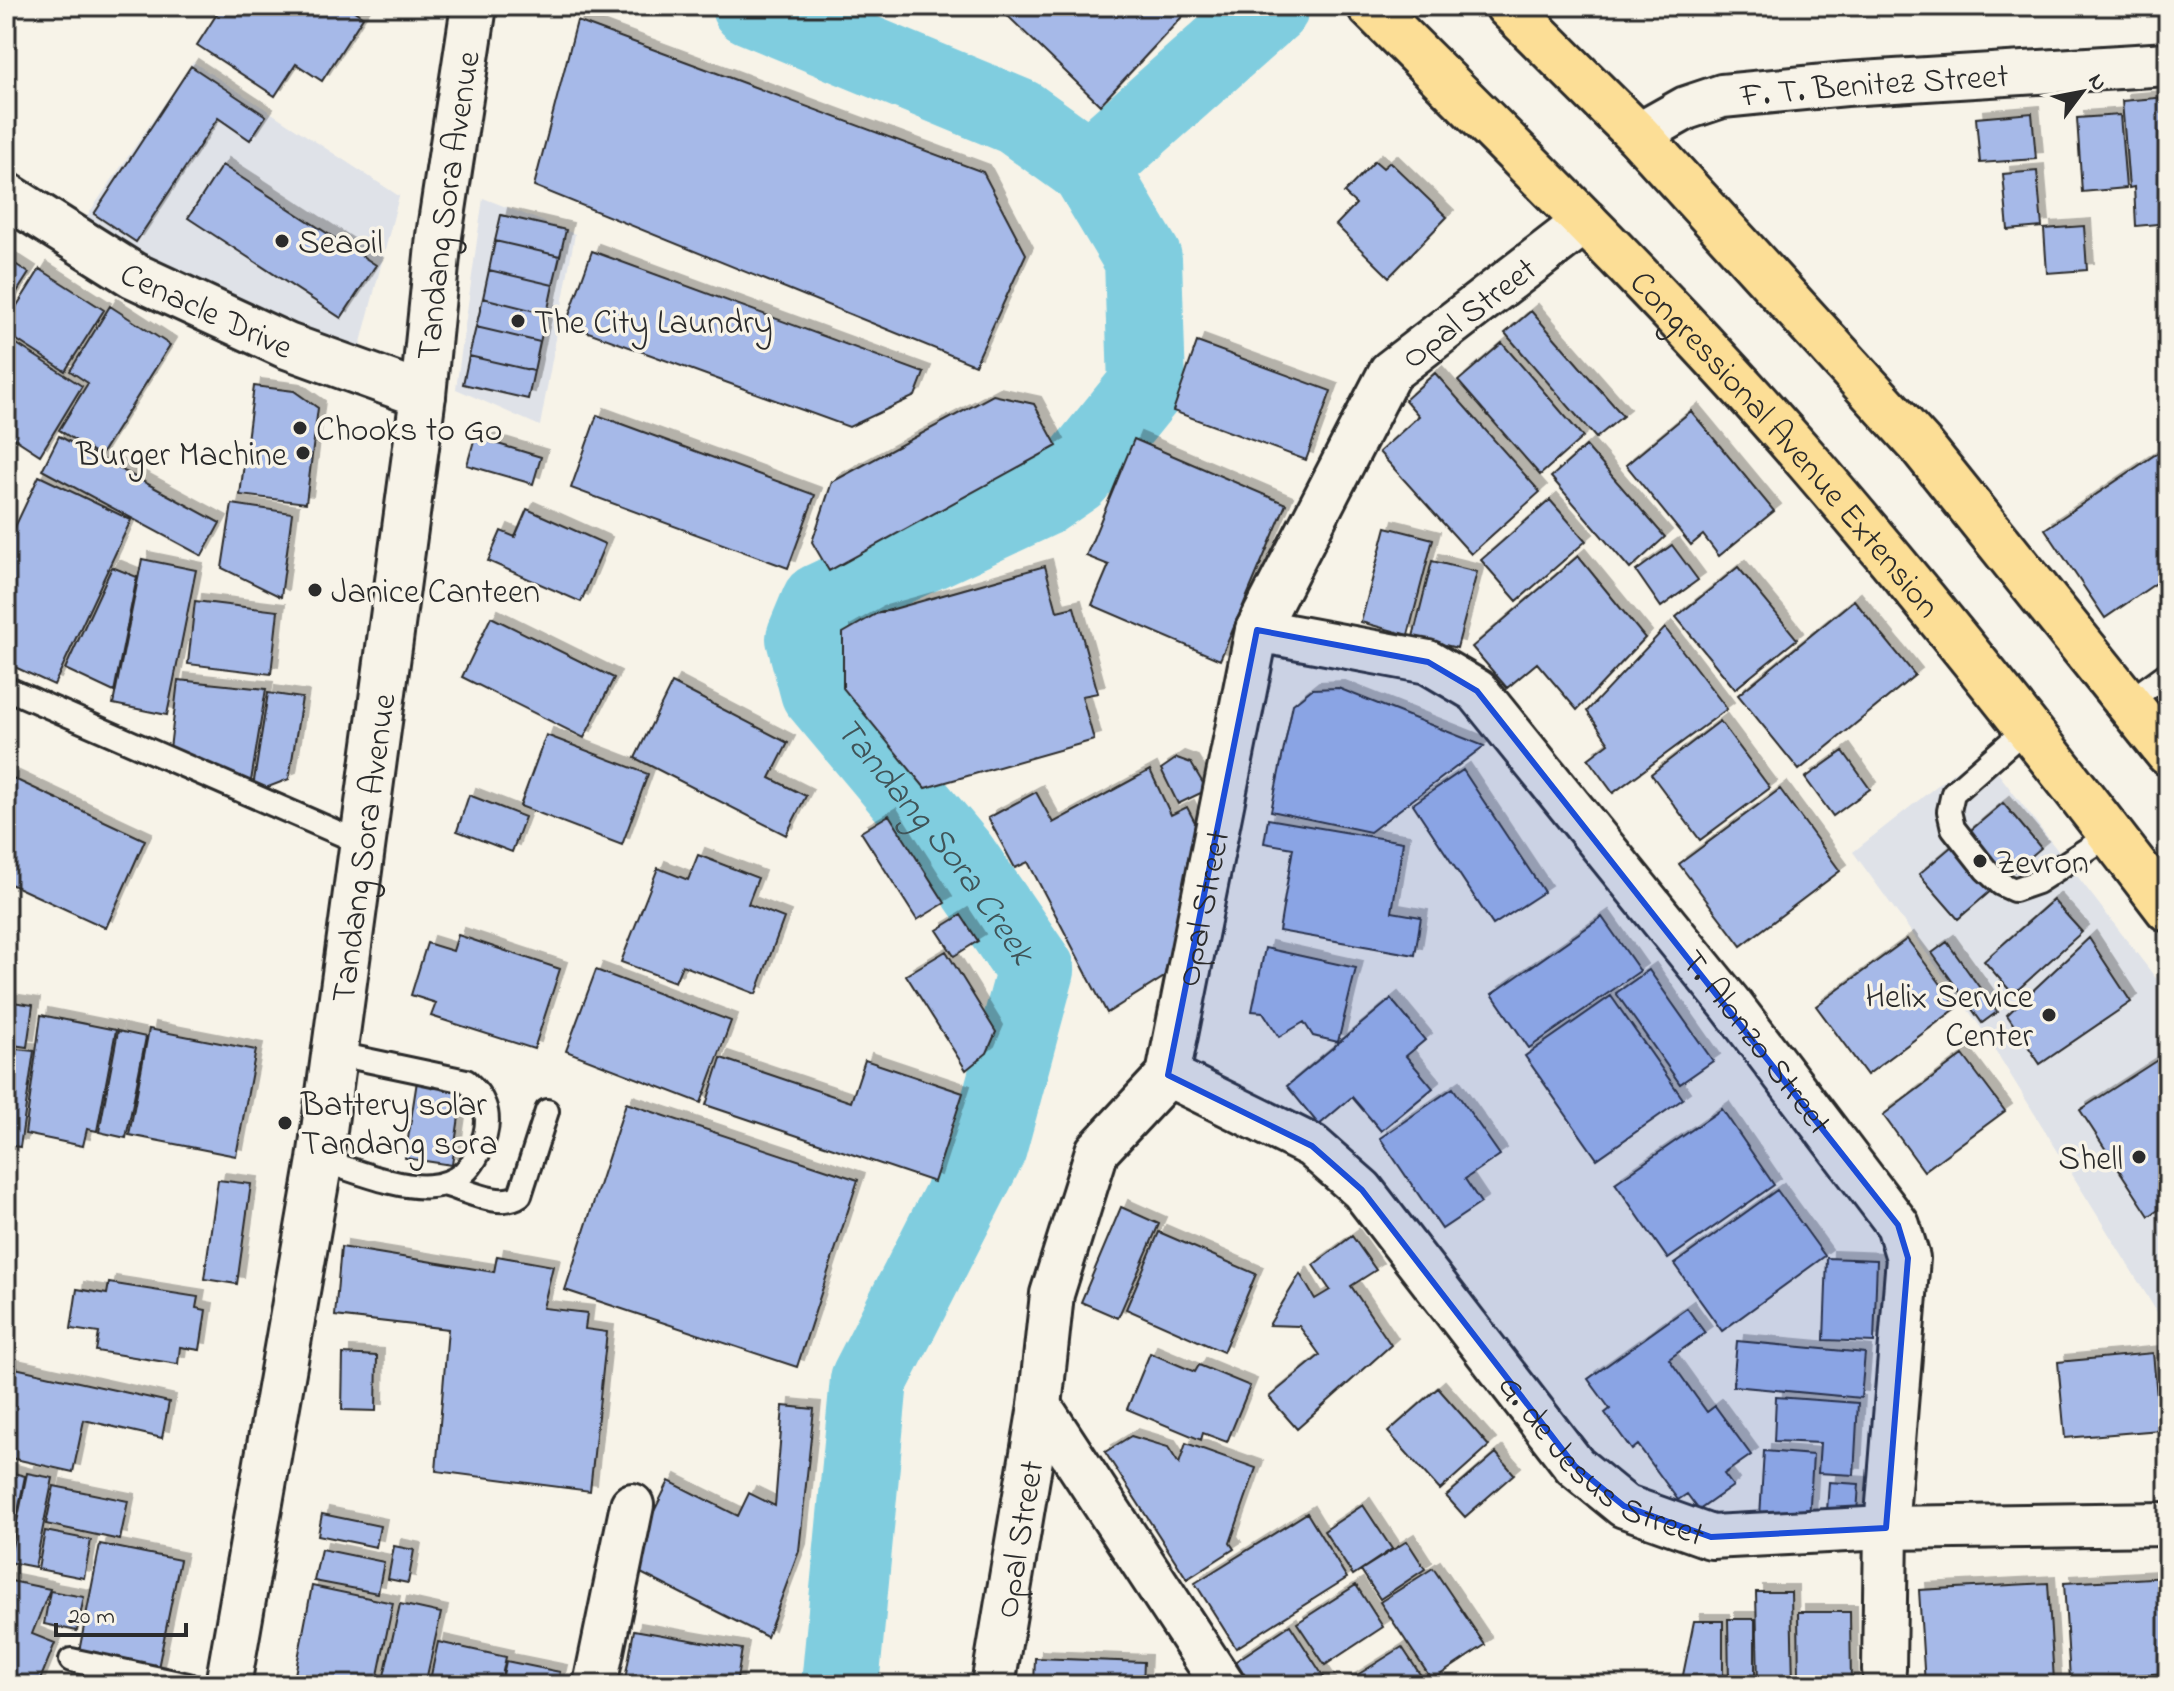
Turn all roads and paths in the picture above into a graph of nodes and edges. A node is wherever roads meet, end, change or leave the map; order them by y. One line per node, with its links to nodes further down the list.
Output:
1 (474, 6): 8 (main road, Tandang Sora Avenue)
2 (1508, 6): 5 (main road)
3 (1371, 7): 7 (main road, Congressional Avenue Extension)
4 (2168, 64): 5 (street, F. T. Benitez Street)
5 (1638, 135): 12 (main road)
6 (6, 195): 8 (main road, Cenacle Drive)
7 (1586, 221): 9 (street, Opal Street); 13 (main road, Congressional Avenue Extension)
8 (423, 395): 16 (main road, Tandang Sora Avenue)
9 (1257, 630): 19 (street, Opal Street); 26 (street, T. Alonzo Street)
10 (2168, 673): 12 (lane)
11 (6, 688): 16 (lane)
12 (2128, 702): 14 (main road)
13 (2029, 726): 15 (main road, Congressional Avenue Extension); 15 (lane)
14 (2168, 753)
15 (2111, 834): 17 (main road, Congressional Avenue Extension)
16 (364, 844): 18 (main road, Tandang Sora Avenue)
17 (2168, 909)
18 (333, 1053): 21 (main road, Tandang Sora Avenue); 22 (lane)
19 (1168, 1075): 23 (street, Opal Street); 26 (street, G. de Jesus Street)
20 (547, 1111): 22 (lane)
21 (320, 1160): 22 (lane); 30 (main road, Tandang Sora Avenue)
22 (447, 1185)
23 (1040, 1406): 32 (street, Opal Street); 33 (street)
24 (632, 1505): 31 (street)
25 (2168, 1524): 26 (street, G. de Jesus Street)
26 (1886, 1528): 28 (street, T. Alonzo Street)
27 (71, 1660): 29 (lane)
28 (1884, 1670)
29 (188, 1685)
30 (228, 1685)
31 (595, 1685)
32 (993, 1685)
33 (1223, 1685)

